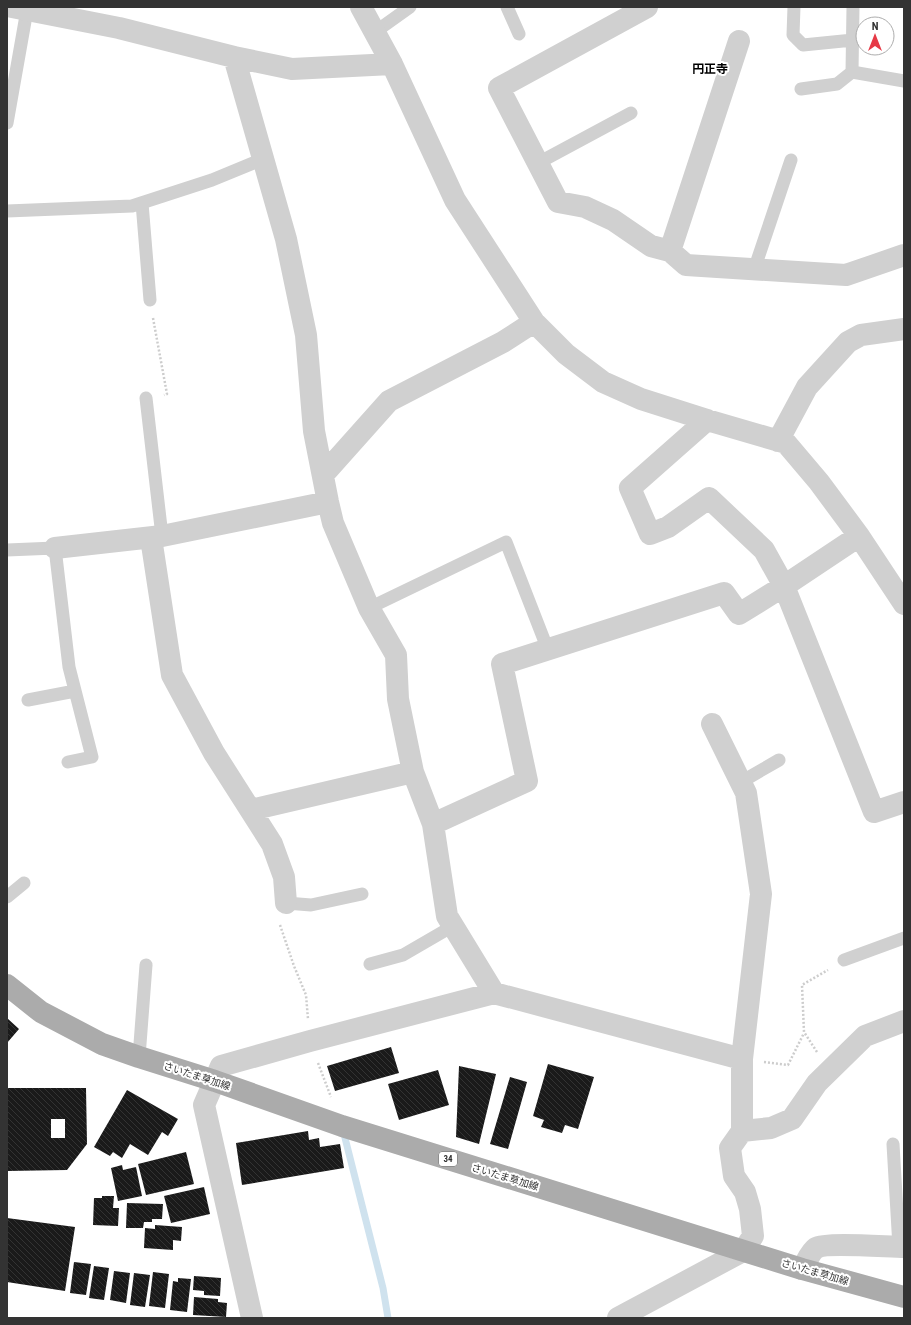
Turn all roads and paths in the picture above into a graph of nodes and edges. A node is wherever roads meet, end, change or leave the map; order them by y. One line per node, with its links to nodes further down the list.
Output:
1 (362, 7): 9 (street)
2 (410, 7): 9 (lane)
3 (507, 7): 10 (lane)
4 (647, 7): 22 (street)
5 (794, 7): 11 (lane)
6 (853, 7): 11 (lane)
7 (20, 8): 8 (street); 19 (lane)
8 (73, 13): 13 (street)
9 (375, 32): 14 (street)
10 (519, 34)
11 (853, 40): 15 (lane)
12 (739, 41): 25 (street)
13 (234, 57): 14 (street); 20 (street)
14 (392, 64): 29 (street)
15 (852, 72): 16 (lane); 17 (lane)
16 (904, 81)
17 (801, 89)
18 (631, 113): 22 (lane)
19 (7, 123)
20 (263, 159): 23 (lane); 34 (street)
21 (791, 160): 27 (lane)
22 (538, 163): 25 (street)
23 (142, 203): 24 (lane); 28 (lane)
24 (7, 211)
25 (670, 251): 27 (street)
26 (904, 255): 27 (street)
27 (754, 270)
28 (150, 300): 31 (path)
29 (534, 322): 32 (street); 34 (street)
30 (904, 329): 33 (street)
31 (146, 398): 37 (lane)
32 (707, 420): 33 (street); 40 (street)
33 (778, 441): 36 (street)
34 (323, 475): 35 (street)
35 (328, 502): 37 (street); 42 (street)
36 (860, 536): 40 (street); 41 (street)
37 (156, 537): 38 (street); 52 (street)
38 (55, 548): 39 (lane); 44 (lane)
39 (7, 550)
40 (784, 586): 43 (street); 51 (street)
41 (904, 604)
42 (369, 608): 43 (lane); 49 (street)
43 (548, 650): 53 (street)
44 (75, 691): 45 (lane); 48 (lane)
45 (28, 700)
46 (712, 724): 50 (street)
47 (779, 760): 50 (lane)
48 (68, 762)
49 (413, 772): 52 (street); 53 (street)
50 (741, 782): 69 (street)
51 (904, 802)
52 (251, 810): 57 (street)
53 (433, 824): 58 (street)
54 (24, 883): 56 (lane)
55 (362, 894): 57 (lane)
56 (7, 897)
57 (286, 904): 67 (path)
58 (453, 926): 61 (lane); 64 (street)
59 (904, 938): 60 (lane)
60 (844, 960): 66 (path)
61 (370, 964)
62 (146, 966): 68 (lane)
63 (7, 985): 68 (main road, さいたま草加線 / 34)
64 (494, 993): 67 (street); 69 (street)
65 (904, 1021): 70 (street)
66 (804, 1032): 69 (path); 70 (path)
67 (310, 1041): 71 (street); 72 (path)
68 (139, 1057): 71 (main road, さいたま草加線 / 34)
69 (742, 1059): 73 (street)
70 (829, 1072): 73 (street)
71 (215, 1082): 72 (main road, さいたま草加線 / 34); 79 (street)
72 (342, 1126): 76 (main road, さいたま草加線 / 34)
73 (742, 1131): 76 (street)
74 (893, 1144): 75 (lane)
75 (902, 1247): 77 (street)
76 (743, 1251): 77 (main road, さいたま草加線 / 34); 80 (street)
77 (802, 1270): 78 (main road, さいたま草加線 / 34)
78 (904, 1297)
79 (252, 1318)
80 (618, 1318)

